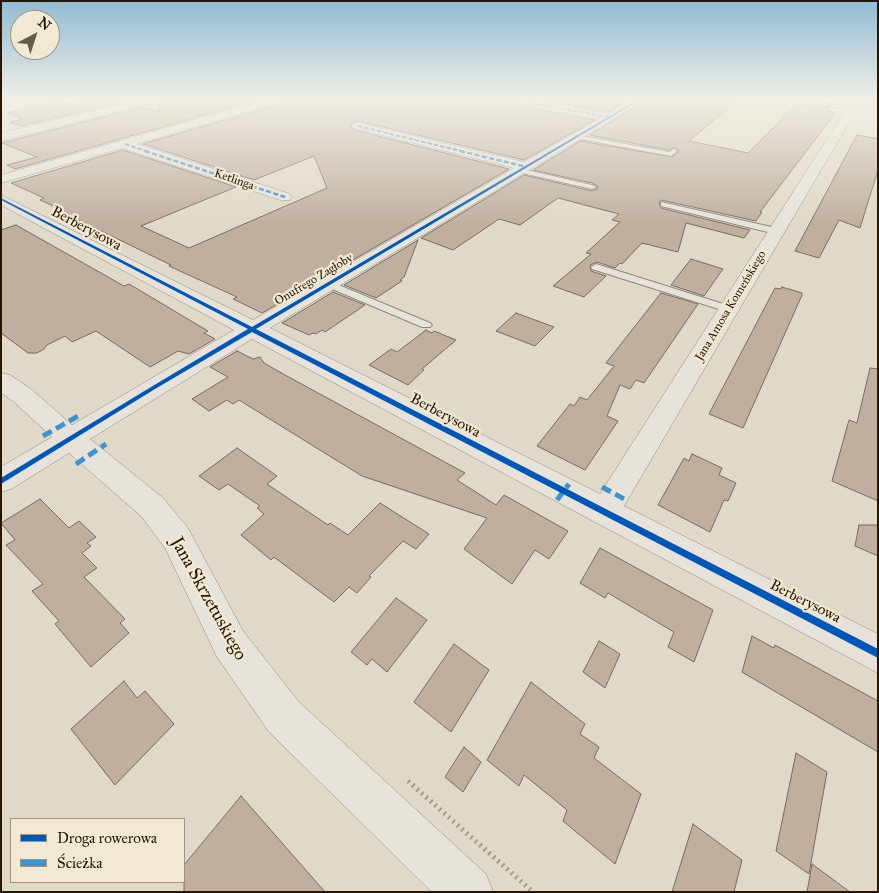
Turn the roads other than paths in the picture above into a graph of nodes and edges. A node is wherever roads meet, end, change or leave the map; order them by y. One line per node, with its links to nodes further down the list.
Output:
1 (133, 142): 6 (street)
2 (420, 142): 8 (street)
3 (568, 142): 8 (street, Onufrego Zagłoby)
4 (607, 142): 7 (lane)
5 (833, 142): 14 (street, Jana Amosa Komeńskiego)
6 (125, 144): 9 (street); 11 (street, Ketlinga)
7 (674, 152)
8 (524, 168): 10 (lane); 16 (street, Onufrego Zagłoby)
9 (1, 179)
10 (592, 188)
11 (285, 197)
12 (1, 199): 19 (street, Berberysowa)
13 (664, 204): 14 (lane)
14 (776, 232): 17 (street, Jana Amosa Komeńskiego)
15 (596, 267): 17 (lane)
16 (329, 284): 18 (lane); 19 (street, Onufrego Zagłoby)
17 (729, 309): 23 (street, Jana Amosa Komeńskiego)
18 (426, 325)
19 (253, 330): 21 (street, Onufrego Zagłoby); 23 (street, Berberysowa)
20 (1, 381): 21 (street, Jana Skrzetuskiego)
21 (71, 439): 22 (street, Onufrego Zagłoby); 25 (street, Jana Skrzetuskiego)
22 (1, 481)
23 (604, 513): 24 (street, Berberysowa)
24 (878, 654)
25 (468, 892)

